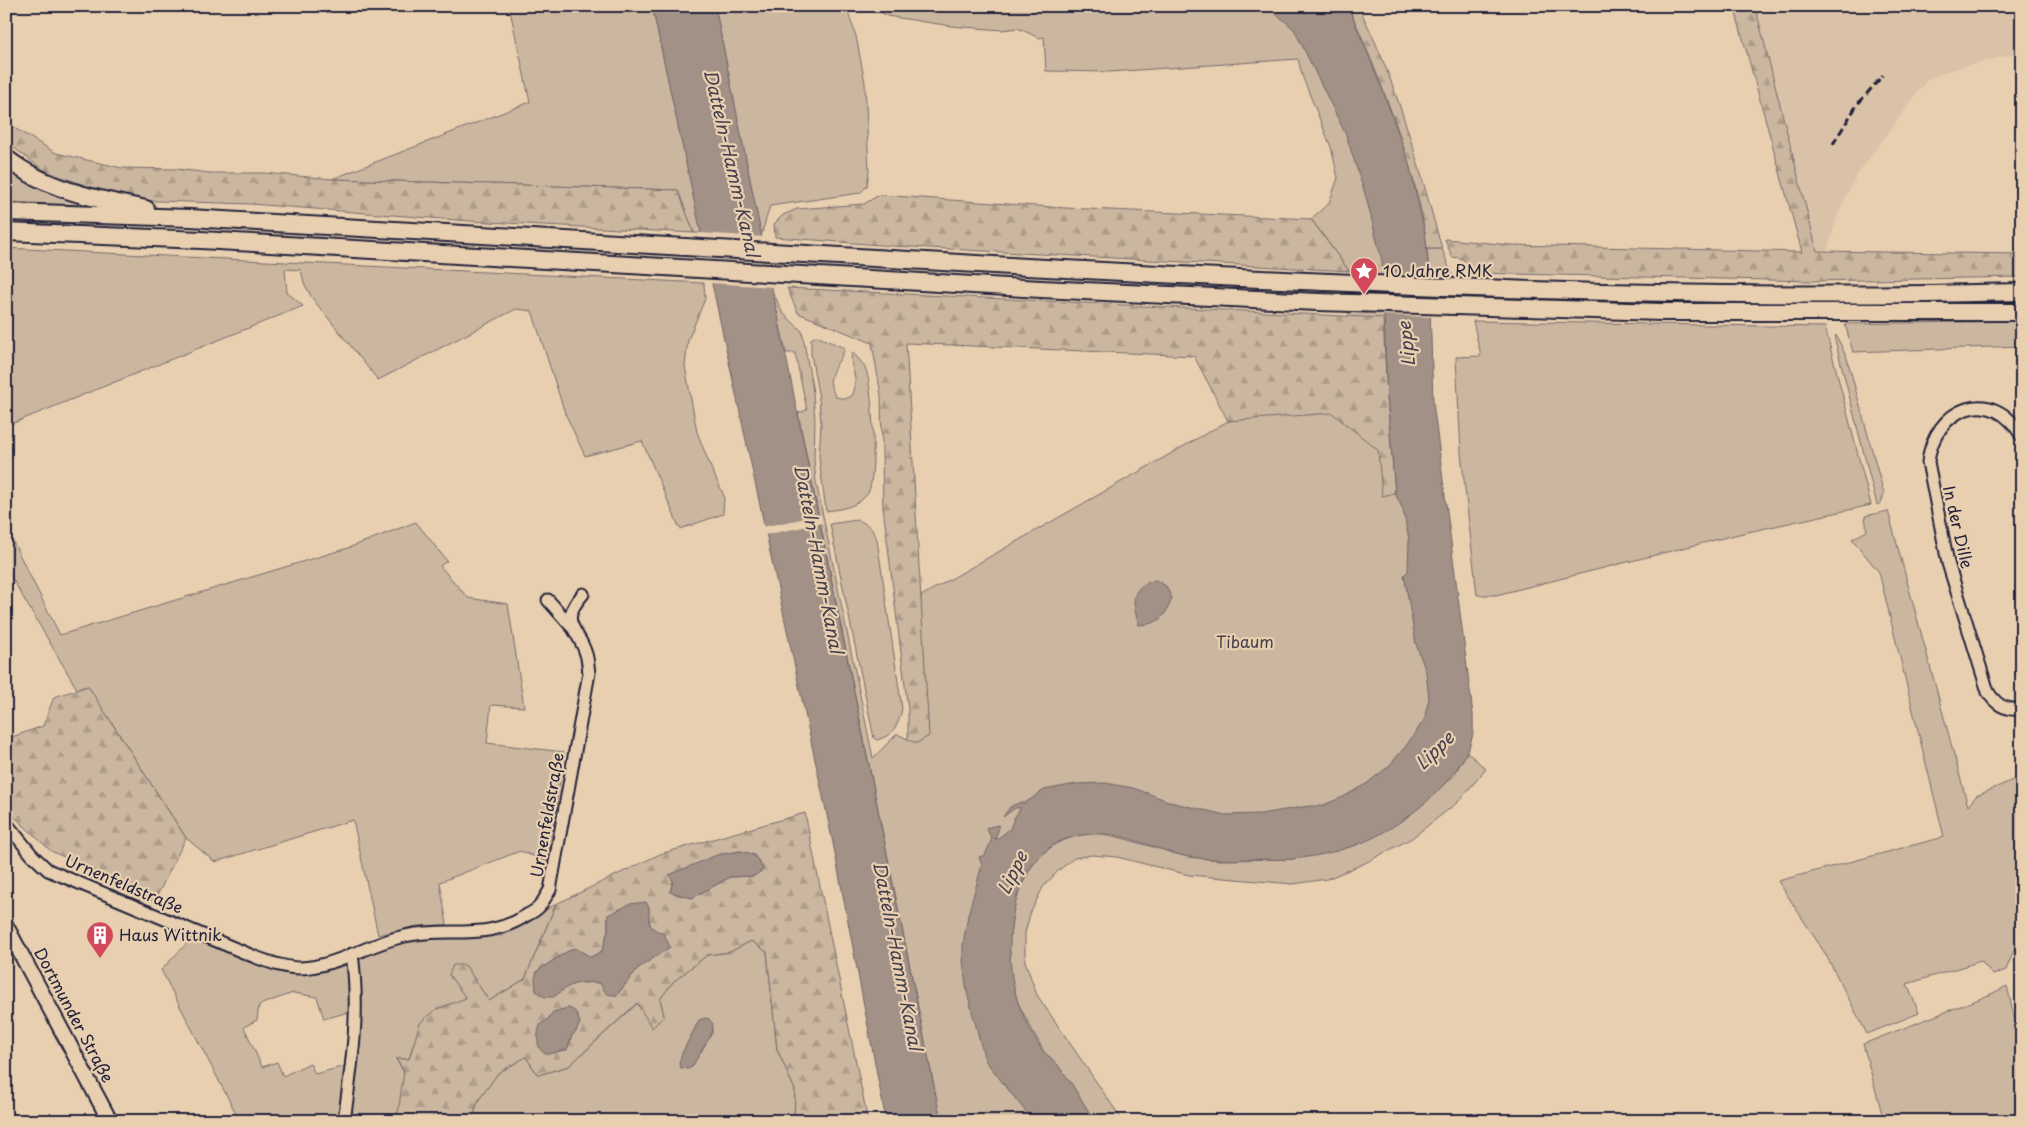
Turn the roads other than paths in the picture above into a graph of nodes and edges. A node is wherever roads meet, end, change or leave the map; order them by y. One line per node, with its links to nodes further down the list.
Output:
1 (6, 158): 3 (highway)
2 (6, 212): 3 (highway)
3 (190, 218): 5 (highway)
4 (6, 232): 6 (highway)
5 (2022, 292)
6 (2022, 312)
7 (2022, 437): 11 (street, In der Dille)
8 (583, 594): 10 (street)
9 (548, 600): 10 (street, Urnenfeldstraße)
10 (571, 626): 14 (street, Urnenfeldstraße)
11 (2022, 709)
12 (6, 823): 14 (street, Urnenfeldstraße)
13 (6, 926): 15 (main road, Dortmunder Straße)
14 (352, 954): 16 (street)
15 (110, 1121)
16 (344, 1121)

